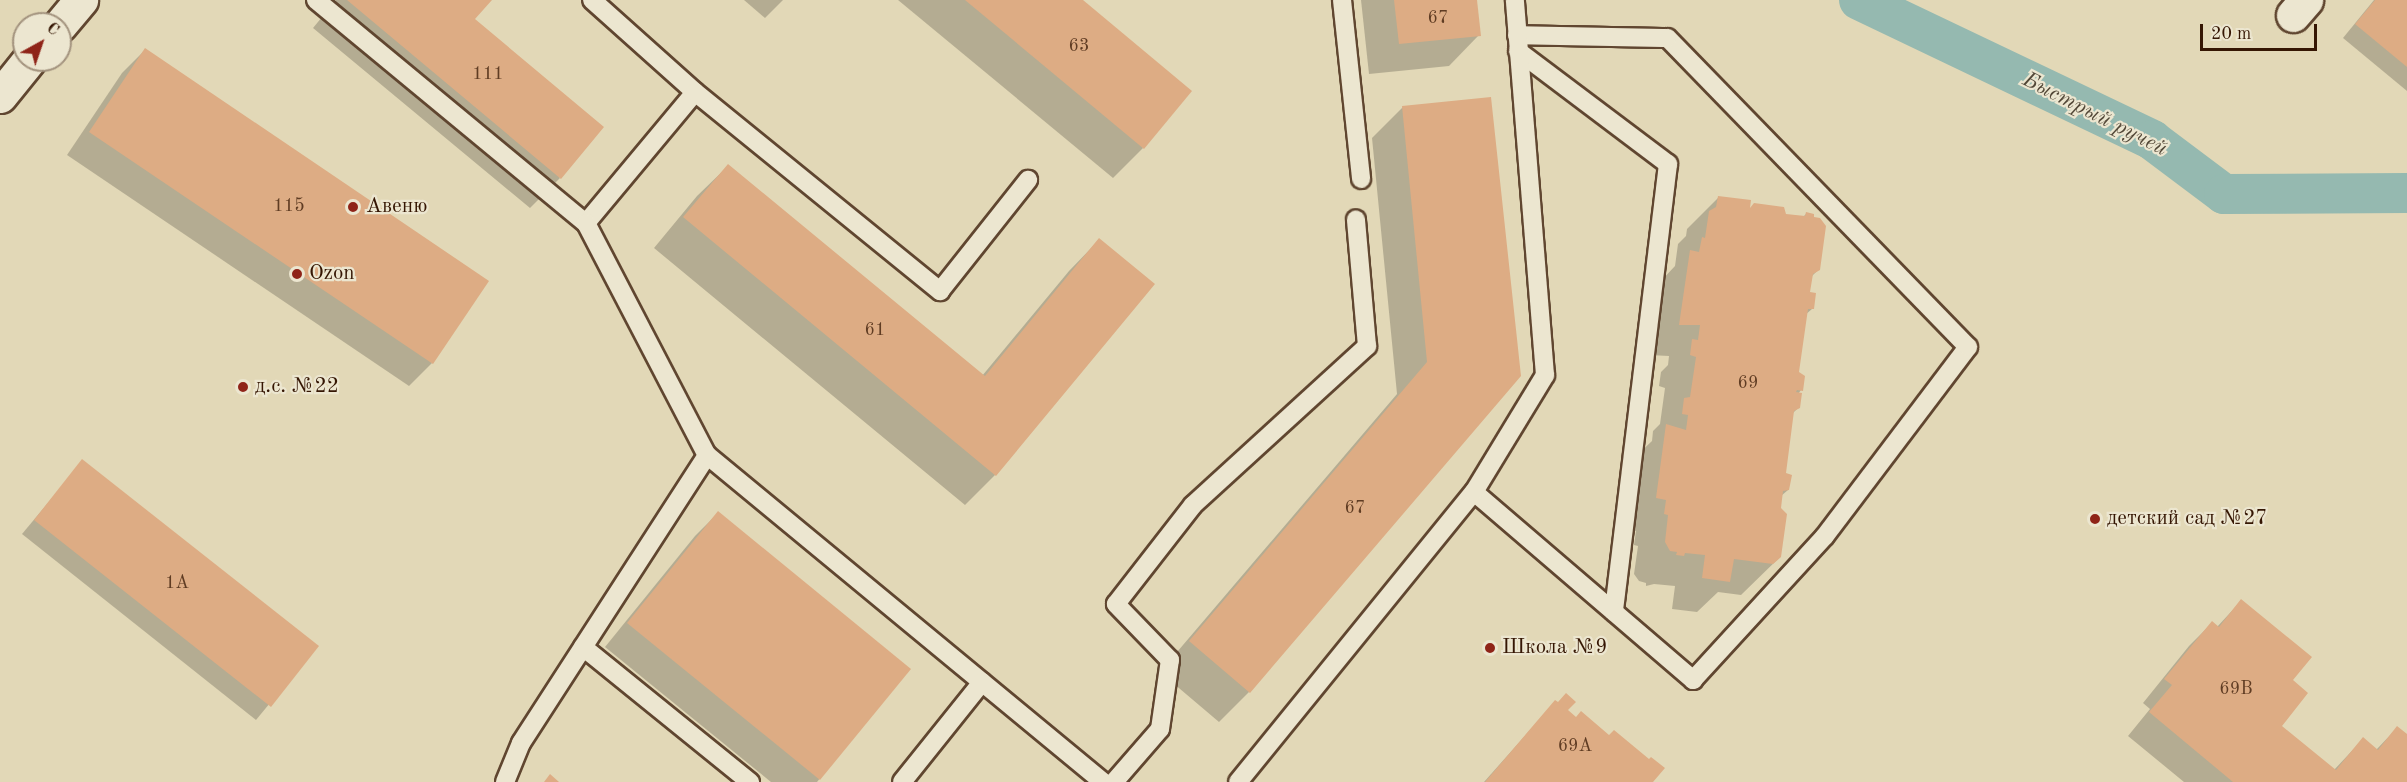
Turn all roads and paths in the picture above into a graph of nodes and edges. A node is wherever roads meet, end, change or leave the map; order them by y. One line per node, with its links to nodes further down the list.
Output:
1 (81, 0): 6 (street)
2 (316, 0): 14 (lane)
3 (592, 0): 9 (lane)
4 (1342, 0): 11 (lane)
5 (1515, 0): 7 (lane)
6 (70, 12)
7 (1517, 43): 16 (lane); 17 (lane); 17 (lane)
8 (19, 72): 10 (street)
9 (695, 92): 12 (lane); 14 (lane)
10 (0, 96)
11 (1361, 179)
12 (1028, 180)
13 (1356, 219): 24 (lane)
14 (586, 223): 15 (lane)
15 (707, 455): 18 (lane); 19 (lane)
16 (1474, 492): 17 (lane); 25 (lane)
17 (1614, 612)
18 (583, 646): 20 (lane); 21 (lane)
19 (982, 682): 22 (lane); 23 (lane)
20 (505, 782)
21 (750, 782)
22 (902, 782)
23 (1103, 782)
24 (1114, 782)
25 (1238, 782)

